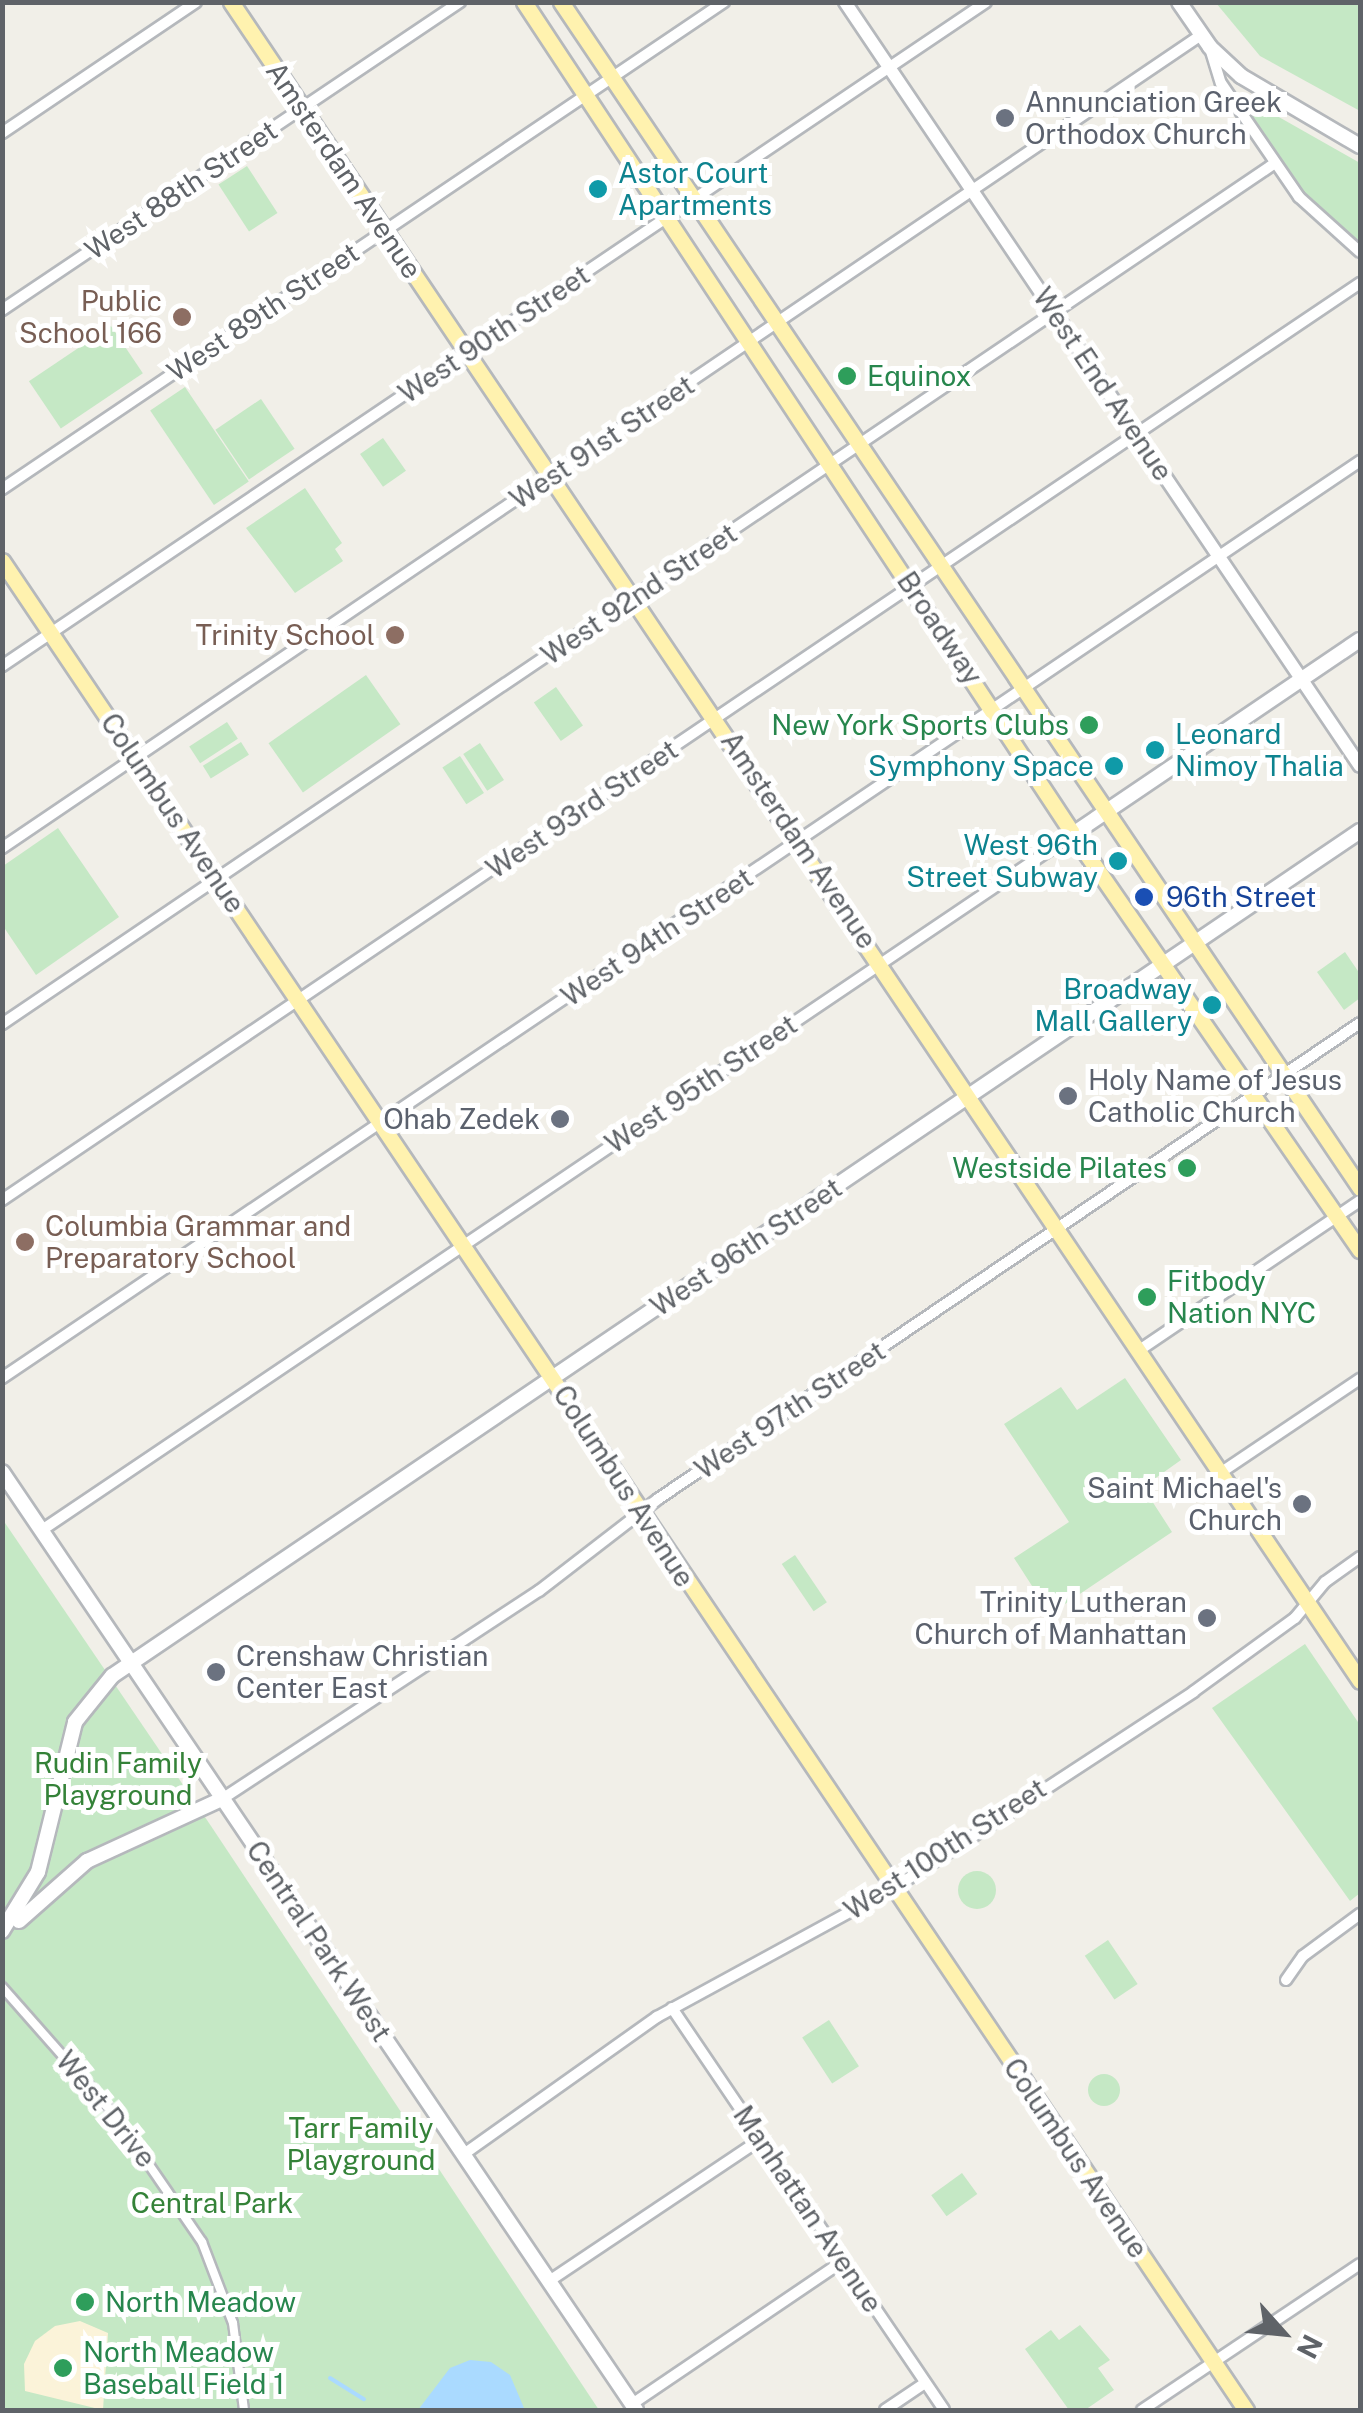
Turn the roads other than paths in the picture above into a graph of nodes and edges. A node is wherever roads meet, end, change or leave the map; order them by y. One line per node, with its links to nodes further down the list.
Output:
1 (196, 2): 15 (street)
2 (232, 2): 14 (main road, Amsterdam Avenue)
3 (460, 2): 14 (street, West 88th Street)
4 (524, 2): 13 (main road, Broadway)
5 (561, 2): 12 (main road, Broadway)
6 (724, 2): 12 (street, West 89th Street)
7 (846, 2): 11 (street, West End Avenue)
8 (986, 2): 11 (street, West 90th Street)
9 (1179, 2): 10 (main road)
10 (1205, 41): 16 (main road); 17 (street); 18 (street, West 91st Street)
11 (890, 68): 18 (street, West End Avenue); 19 (street, West 90th Street)
12 (611, 78): 13 (street, West 89th Street); 19 (main road, Broadway)
13 (585, 95): 20 (main road, Broadway); 21 (street, West 89th Street)
14 (302, 108): 21 (main road, Amsterdam Avenue); 24 (street, West 88th Street)
15 (2, 133)
16 (1360, 146)
17 (1275, 162): 22 (street); 25 (street, West 92nd Street)
18 (974, 192): 25 (street, West End Avenue); 26 (street, West 91st Street)
19 (693, 200): 20 (street, West 90th Street); 26 (main road, Broadway)
20 (666, 217): 27 (main road, Broadway); 28 (street, West 90th Street)
21 (384, 230): 28 (main road, Amsterdam Avenue); 34 (street, West 89th Street)
22 (1360, 252)
23 (1360, 283): 29 (street, West 93rd Street)
24 (2, 310)
25 (1055, 312): 29 (street, West End Avenue); 30 (street, West 92nd Street)
26 (777, 324): 27 (street, West 91st Street); 30 (main road, Broadway)
27 (750, 342): 32 (main road, Broadway); 33 (street, West 91st Street)
28 (467, 352): 33 (main road, Amsterdam Avenue); 40 (street, West 90th Street)
29 (1137, 435): 35 (street, West End Avenue); 37 (street, West 93rd Street)
30 (857, 446): 32 (street, West 92nd Street); 37 (main road, Broadway)
31 (1360, 461): 35 (street, West 94th Street)
32 (831, 464): 38 (main road, Broadway); 39 (street, West 92nd Street)
33 (551, 477): 39 (main road, Amsterdam Avenue); 47 (street, West 91st Street)
34 (2, 489)
35 (1220, 556): 43 (street, West End Avenue); 44 (street, West 94th Street)
36 (2, 561): 40 (main road, Columbus Avenue)
37 (942, 566): 38 (street, West 93rd Street); 44 (main road, Broadway)
38 (912, 587): 45 (main road, Broadway); 46 (street, West 93rd Street)
39 (634, 597): 46 (main road, Amsterdam Avenue); 54 (street, West 92nd Street)
40 (52, 633): 42 (street, West 90th Street); 47 (main road, Columbus Avenue)
41 (1360, 640): 43 (main road, West 95th Street)
42 (2, 666)
43 (1303, 680): 48 (street, West End Avenue); 49 (main road, West 95th Street)
44 (1024, 689): 45 (street, West 94th Street); 49 (main road, Broadway)
45 (994, 709): 51 (main road, Broadway); 52 (street, West 94th Street)
46 (716, 719): 52 (main road, Amsterdam Avenue); 58 (street, West 93rd Street)
47 (135, 758): 53 (street, West 91st Street); 54 (main road, Columbus Avenue)
48 (1360, 766)
49 (1108, 810): 51 (main road, West 95th Street); 55 (main road, Broadway)
50 (1360, 831): 55 (main road, West 96th Street)
51 (1073, 834): 56 (street, West 95th Street); 57 (main road, Broadway)
52 (800, 841): 56 (main road, Amsterdam Avenue); 64 (street, West 94th Street)
53 (2, 848)
54 (216, 879): 58 (main road, Columbus Avenue); 60 (street, West 92nd Street)
55 (1198, 943): 57 (main road, West 96th Street); 61 (main road, Broadway)
56 (881, 962): 63 (main road, Amsterdam Avenue); 70 (street, West 95th Street)
57 (1163, 966): 62 (main road, Broadway); 63 (main road, West 96th Street)
58 (300, 999): 64 (main road, Columbus Avenue); 66 (street, West 93rd Street)
59 (1360, 1023): 61 (street, West 97th Street)
60 (2, 1024)
61 (1286, 1074): 62 (street, West 97th Street); 65 (main road, Broadway)
62 (1256, 1094): 68 (main road, Broadway); 69 (street, West 97th Street)
63 (970, 1095): 69 (main road, Amsterdam Avenue); 73 (main road, West 96th Street)
64 (382, 1124): 70 (main road, Columbus Avenue); 74 (street, West 94th Street)
65 (1360, 1188)
66 (2, 1200)
67 (1360, 1200): 68 (street)
68 (1338, 1216): 71 (main road, Broadway); 72 (street)
69 (1058, 1227): 72 (main road, Amsterdam Avenue); 78 (street, West 97th Street)
70 (463, 1245): 73 (main road, Columbus Avenue); 79 (street, West 95th Street)
71 (1360, 1250)
72 (1141, 1349): 77 (main road, Amsterdam Avenue)
73 (552, 1377): 78 (main road, Columbus Avenue); 82 (main road, West 96th Street)
74 (2, 1378)
75 (1360, 1379): 77 (street)
76 (2, 1472): 79 (main road, Central Park West)
77 (1220, 1473): 81 (main road, Amsterdam Avenue)
78 (640, 1512): 84 (street, West 97th Street); 85 (main road, Columbus Avenue)
79 (42, 1530): 82 (main road, Central Park West)
80 (1360, 1557): 81 (street, West 100th Street)
81 (1306, 1601): 83 (main road, Amsterdam Avenue); 85 (street, West 100th Street)
82 (131, 1662): 84 (main road, Central Park West); 87 (main road, West 96th Street)
83 (1360, 1682)
84 (222, 1799): 87 (main road); 92 (main road, Central Park West)
85 (894, 1888): 90 (street, West 100th Street); 96 (main road, Columbus Avenue)
86 (1360, 1914): 88 (street)
87 (2, 1932)
88 (1286, 1980)
89 (2, 1987): 99 (street, West Drive)
90 (672, 2008): 91 (street, Manhattan Avenue); 92 (street, West 100th Street)
91 (761, 2138): 93 (street, Manhattan Avenue); 95 (street)
92 (464, 2154): 95 (main road, Central Park West)
93 (844, 2261): 97 (street, Manhattan Avenue); 98 (street)
94 (1360, 2264): 96 (street)
95 (549, 2281): 98 (main road, Central Park West)
96 (1214, 2363): 102 (street); 103 (main road, Columbus Avenue)
97 (925, 2383): 100 (street); 101 (street, Manhattan Avenue)
98 (634, 2407)
99 (244, 2410)
100 (885, 2410)
101 (944, 2410)
102 (1142, 2410)
103 (1246, 2410)

